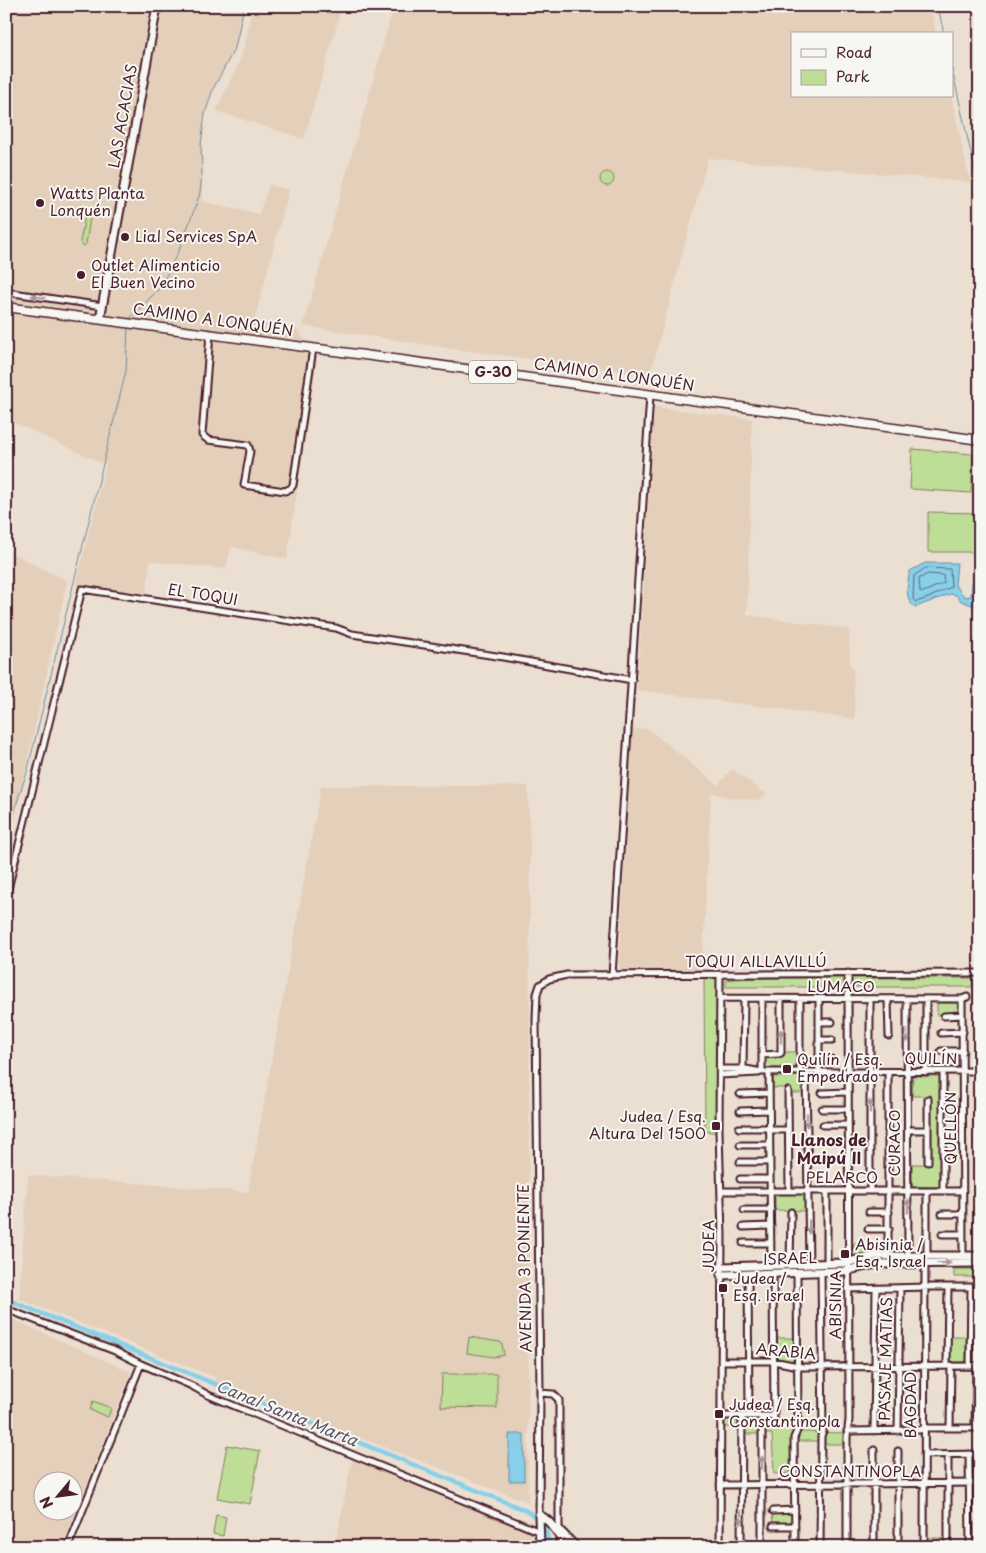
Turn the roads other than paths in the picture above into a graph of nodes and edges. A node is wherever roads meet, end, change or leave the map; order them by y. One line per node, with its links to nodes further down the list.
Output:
1 (157, 6): 3 (street, LAS ACACIAS)
2 (6, 292): 3 (street, one-way to 2)
3 (103, 306): 5 (street, LAS ACACIAS)
4 (6, 307): 5 (main road, CAMINO A LONQUÉN / G-30)
5 (100, 319): 6 (main road, CAMINO A LONQUÉN / G-30)
6 (210, 334): 7 (main road, CAMINO A LONQUÉN / G-30); 7 (street)
7 (313, 348): 8 (main road, CAMINO A LONQUÉN / G-30)
8 (650, 395): 9 (main road, CAMINO A LONQUÉN / G-30); 10 (street)
9 (980, 440)
10 (632, 680): 11 (street, EL TOQUI); 14 (street)
11 (6, 897)
12 (980, 973): 13 (street, TOQUI AILLAVILLÚ)
13 (848, 974): 15 (street, TOQUI AILLAVILLÚ); 24 (street, ABISINIA)
14 (612, 975): 15 (street, TOQUI AILLAVILLÚ); 16 (street, TOQUI AILLAVILLÚ)
15 (720, 975): 17 (street, JUDEA)
16 (538, 988): 145 (street, AVENIDA 3 PONIENTE)
17 (720, 998): 19 (street, LUMACO); 45 (street, JUDEA)
18 (964, 998): 28 (street, LUMACO); 29 (street, QUELLÓN)
19 (744, 999): 20 (street, LUMACO); 43 (street)
20 (762, 999): 21 (street, LUMACO); 40 (street)
21 (781, 999): 22 (street, LUMACO); 40 (street, one-way to 21)
22 (800, 1000): 23 (street, LUMACO); 48 (street)
23 (819, 1000): 24 (street, LUMACO); 31 (street)
24 (848, 1000): 25 (street, LUMACO); 50 (street, ABISINIA)
25 (870, 1000): 26 (street, LUMACO); 51 (street)
26 (888, 1000): 27 (street, LUMACO); 35 (street)
27 (907, 1000): 28 (street, LUMACO); 53 (street, CURACO, one-way to 53)
28 (926, 1000): 54 (street)
29 (962, 1015): 30 (street); 33 (street, QUELLÓN)
30 (944, 1016)
31 (819, 1022): 32 (street); 36 (street)
32 (832, 1022)
33 (962, 1032): 34 (street); 39 (street, QUELLÓN)
34 (941, 1033)
35 (888, 1036)
36 (818, 1040): 37 (street); 41 (street)
37 (832, 1040)
38 (941, 1050): 39 (street)
39 (963, 1050): 56 (street, QUELLÓN)
40 (762, 1055): 46 (street)
41 (818, 1059): 42 (street); 49 (street)
42 (832, 1059)
43 (744, 1069): 45 (street, QUILÍN); 46 (street, QUILÍN)
44 (980, 1071): 56 (street, QUILÍN)
45 (720, 1072): 46 (street, QUILÍN); 84 (street, JUDEA)
46 (762, 1072): 47 (street, QUILÍN)
47 (769, 1072): 48 (street, QUILÍN); 59 (street)
48 (803, 1072): 49 (street, QUILÍN); 87 (street, one-way to 87)
49 (818, 1072): 50 (street, QUILÍN)
50 (848, 1072): 51 (street, QUILÍN); 58 (street, ABISINIA)
51 (870, 1072): 52 (street, QUILÍN); 90 (street, one-way to 51)
52 (888, 1072): 53 (street, QUILÍN); 91 (street)
53 (908, 1072): 54 (street, QUILÍN); 72 (street, CURACO)
54 (926, 1072): 55 (street, QUILÍN)
55 (943, 1072): 56 (street, QUILÍN); 82 (street)
56 (963, 1072): 83 (street, QUELLÓN)
57 (788, 1091): 71 (street)
58 (848, 1092): 60 (street); 64 (street, ABISINIA)
59 (769, 1093): 61 (street); 65 (street)
60 (822, 1093)
61 (740, 1094)
62 (928, 1099): 73 (street)
63 (822, 1109): 64 (street)
64 (848, 1109): 68 (street, ABISINIA)
65 (769, 1110): 66 (street); 70 (street)
66 (740, 1111)
67 (823, 1125): 68 (street)
68 (848, 1125): 89 (street, ABISINIA)
69 (739, 1128): 70 (street)
70 (769, 1129): 71 (street); 75 (street)
71 (788, 1130): 86 (street)
72 (908, 1130): 73 (street); 92 (street, CURACO)
73 (928, 1130): 78 (street)
74 (740, 1145): 75 (street)
75 (769, 1145): 77 (street)
76 (740, 1162): 77 (street)
77 (769, 1162): 80 (street)
78 (928, 1162)
79 (740, 1179): 80 (street)
80 (769, 1179): 85 (street)
81 (927, 1190): 82 (street, PELARCO); 92 (street, PELARCO); 112 (street, BAGDAD)
82 (943, 1190): 83 (street, PELARCO)
83 (963, 1190): 99 (street, QUELLÓN)
84 (720, 1191): 85 (street, PELARCO); 119 (street, JUDEA)
85 (770, 1191): 86 (street, PELARCO); 94 (street)
86 (789, 1191): 87 (street, PELARCO)
87 (808, 1191): 88 (street, PELARCO); 116 (street, one-way to 116)
88 (826, 1191): 89 (street, PELARCO); 113 (street)
89 (848, 1191): 90 (street, PELARCO); 118 (street, ABISINIA)
90 (870, 1191): 91 (street, PELARCO)
91 (888, 1191): 92 (street, PELARCO); 97 (street)
92 (908, 1191): 109 (street, CURACO, one-way to 92)
93 (744, 1210): 94 (street)
94 (771, 1210): 100 (street)
95 (791, 1212): 115 (street)
96 (869, 1212): 97 (street)
97 (889, 1212): 103 (street)
98 (942, 1214): 99 (street)
99 (963, 1214): 105 (street, QUELLÓN)
100 (771, 1226): 101 (street); 106 (street)
101 (743, 1227)
102 (868, 1229): 103 (street)
103 (889, 1229): 108 (street)
104 (942, 1234): 105 (street)
105 (963, 1234): 110 (street, QUELLÓN)
106 (771, 1243): 107 (street); 117 (street)
107 (743, 1244)
108 (888, 1256): 109 (street, ISRAEL); 118 (street, ISRAEL)
109 (908, 1256): 112 (street, ISRAEL)
110 (963, 1256): 111 (street, ISRAEL); 112 (street, ISRAEL)
111 (980, 1256)
112 (926, 1260): 114 (street, ISRAEL, one-way to 114); 118 (street, ISRAEL); 127 (street, BAGDAD)
113 (827, 1263): 116 (street, ISRAEL); 118 (street, ISRAEL)
114 (980, 1263)
115 (790, 1264): 116 (street, ISRAEL); 117 (street, ISRAEL)
116 (809, 1264)
117 (771, 1265): 119 (street, ISRAEL)
118 (848, 1266): 120 (street, ISRAEL); 129 (street, ABISINIA)
119 (721, 1271): 122 (street, ISRAEL); 132 (street, JUDEA)
120 (821, 1272): 121 (street, ISRAEL); 143 (street)
121 (797, 1273): 123 (street, ISRAEL); 142 (street)
122 (748, 1274): 123 (street, ISRAEL); 133 (street)
123 (773, 1274): 134 (street)
124 (948, 1287): 125 (street); 127 (street); 137 (street)
125 (971, 1287): 128 (street); 138 (street)
126 (900, 1288): 127 (street); 130 (street); 140 (street, PASAJE MATIAS)
127 (925, 1288): 136 (street, BAGDAD)
128 (980, 1288)
129 (848, 1289): 130 (street); 144 (street, ABISINIA)
130 (876, 1289): 139 (street)
131 (6, 1309): 135 (street)
132 (721, 1361): 133 (street, ARABIA); 146 (street, JUDEA)
133 (749, 1361): 134 (street, ARABIA); 148 (street)
134 (773, 1361): 142 (street, ARABIA); 150 (street)
135 (140, 1364): 178 (street); 182 (street)
136 (924, 1365): 137 (street, ARABIA); 140 (street, ARABIA); 153 (street, BAGDAD)
137 (949, 1365): 138 (street, ARABIA); 152 (street)
138 (970, 1365): 141 (street, ARABIA)
139 (875, 1366): 140 (street, ARABIA); 144 (street, ARABIA); 156 (street)
140 (899, 1366): 157 (street, PASAJE MATIAS)
141 (978, 1366): 154 (street)
142 (797, 1367): 143 (street, ARABIA); 167 (street)
143 (822, 1367): 144 (street, ARABIA); 168 (street)
144 (849, 1367): 155 (street, ABISINIA)
145 (540, 1393): 178 (street, AVENIDA 3 PONIENTE); 181 (street)
146 (722, 1416): 147 (street); 174 (street, JUDEA)
147 (742, 1416): 148 (street); 175 (street)
148 (749, 1416): 149 (street)
149 (762, 1416): 150 (street); 166 (street, one-way to 149)
150 (774, 1416): 151 (street)
151 (774, 1424)
152 (950, 1428): 153 (street); 154 (street)
153 (924, 1429): 157 (street); 162 (street, BAGDAD)
154 (978, 1429)
155 (847, 1431): 156 (street); 169 (street, ABISINIA)
156 (874, 1431): 157 (street)
157 (898, 1431)
158 (874, 1450): 170 (street)
159 (898, 1451): 171 (street)
160 (969, 1454): 161 (street); 163 (street); 164 (street)
161 (980, 1454)
162 (924, 1455): 163 (street); 172 (street, BAGDAD)
163 (948, 1455): 173 (street)
164 (970, 1483): 165 (street, CONSTANTINOPLA); 173 (street, CONSTANTINOPLA); 197 (street)
165 (980, 1483)
166 (762, 1484): 167 (street, CONSTANTINOPLA); 175 (street, CONSTANTINOPLA); 189 (street)
167 (795, 1484): 168 (street, CONSTANTINOPLA); 176 (street)
168 (820, 1484): 169 (street, CONSTANTINOPLA); 191 (street)
169 (847, 1484): 170 (street, CONSTANTINOPLA); 192 (street, ABISINIA)
170 (874, 1484): 171 (street, CONSTANTINOPLA); 193 (street)
171 (898, 1484): 172 (street, CONSTANTINOPLA); 194 (street)
172 (924, 1484): 173 (street, CONSTANTINOPLA); 195 (street, BAGDAD)
173 (948, 1484): 196 (street)
174 (720, 1485): 175 (street, CONSTANTINOPLA); 187 (street, JUDEA)
175 (742, 1485): 188 (street, one-way to 188)
176 (795, 1510): 177 (street); 180 (street)
177 (773, 1511)
178 (540, 1522): 181 (street); 183 (street, AVENIDA 3 PONIENTE)
179 (773, 1526): 180 (street)
180 (795, 1526): 190 (street)
181 (557, 1532): 184 (street); 185 (street); 186 (street)
182 (68, 1547)
183 (540, 1547)
184 (559, 1547)
185 (569, 1547)
186 (576, 1547)
187 (720, 1547)
188 (741, 1547)
189 (762, 1547)
190 (795, 1547)
191 (820, 1547)
192 (848, 1547)
193 (874, 1547)
194 (898, 1547)
195 (924, 1547)
196 (948, 1547)
197 (970, 1547)

